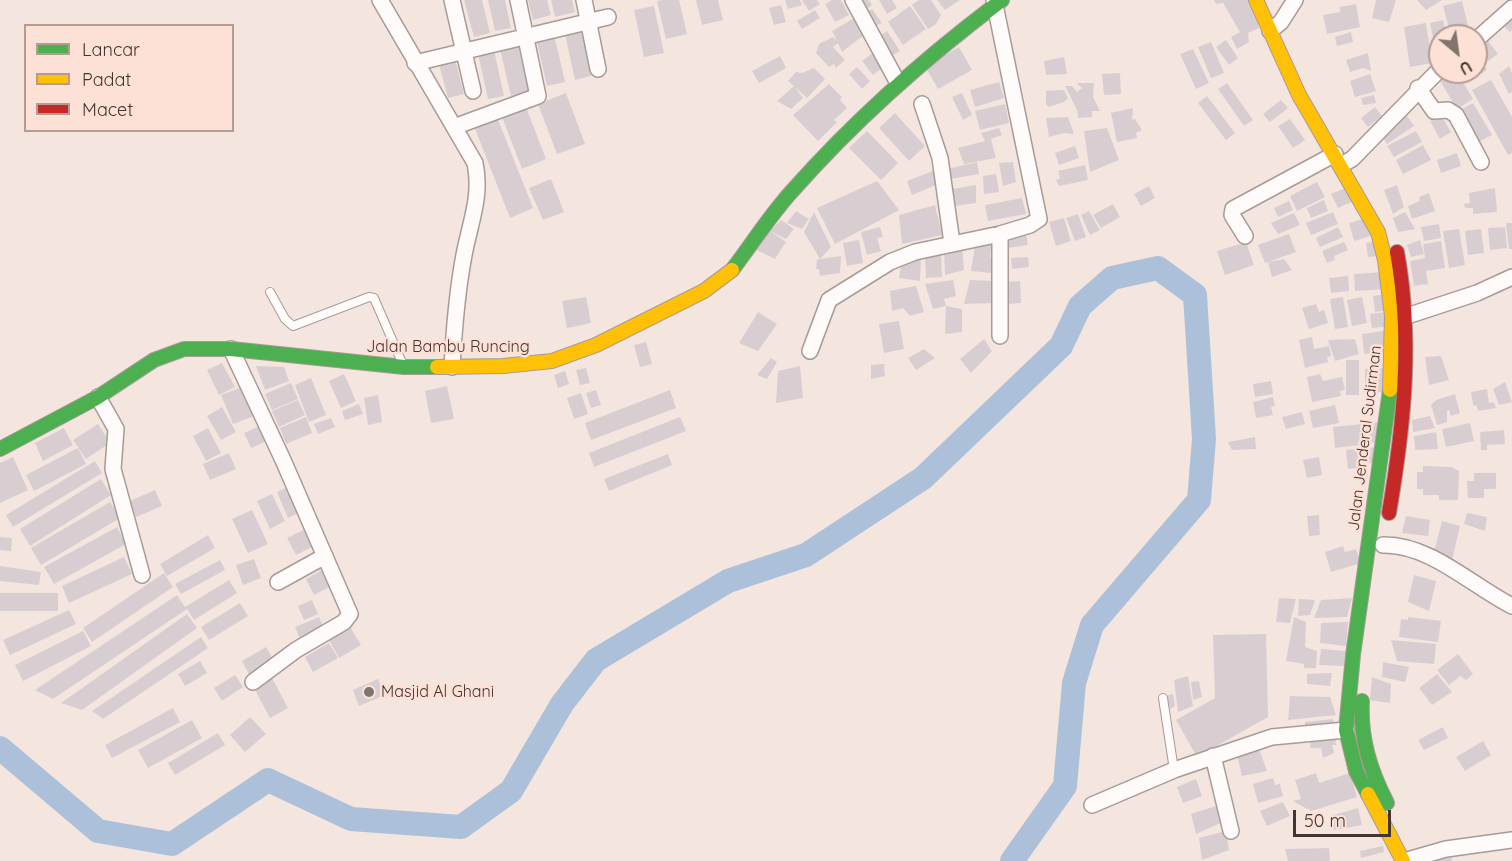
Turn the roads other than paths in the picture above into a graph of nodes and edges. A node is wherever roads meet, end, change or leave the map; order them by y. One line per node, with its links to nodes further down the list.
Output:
1 (380, 0): 17 (street)
2 (452, 0): 16 (street)
3 (518, 0): 15 (street)
4 (584, 0): 12 (street)
5 (853, 0): 20 (street)
6 (1256, 0): 13 (main road, Jalan Jenderal Sudirman)
7 (1271, 0): 13 (main road, Jalan Jenderal Sudirman)
8 (1295, 0): 13 (street)
9 (997, 2): 20 (main road, Jalan Bambu Runcing); 27 (street)
10 (1512, 8): 14 (street)
11 (608, 17): 12 (street)
12 (588, 22): 15 (street); 18 (street)
13 (1275, 26): 25 (main road, Jalan Jenderal Sudirman)
14 (1488, 29)
15 (526, 36): 16 (street); 24 (street)
16 (465, 51): 17 (street); 22 (street)
17 (415, 63): 24 (street)
18 (598, 69)
19 (1428, 79): 21 (street)
20 (898, 83): 37 (main road, Jalan Bambu Runcing)
21 (1418, 88): 25 (street); 26 (street)
22 (474, 91)
23 (922, 104): 29 (street)
24 (454, 127): 37 (street)
25 (1343, 160): 28 (street); 32 (main road, Jalan Jenderal Sudirman); 40 (main road, Jalan Jenderal Sudirman)
26 (1481, 162)
27 (1000, 234): 29 (street); 33 (street)
28 (1245, 236)
29 (952, 243): 35 (street)
30 (1512, 277): 32 (street)
31 (270, 292): 36 (lane)
32 (1407, 316): 41 (main road, Jalan Jenderal Sudirman)
33 (1000, 336)
34 (231, 349): 36 (main road, Jalan Bambu Runcing); 38 (main road, Jalan Bambu Runcing); 43 (street)
35 (810, 351)
36 (404, 367): 37 (main road, Jalan Bambu Runcing)
37 (453, 367)
38 (98, 397): 39 (main road, Jalan Bambu Runcing); 44 (street)
39 (0, 449)
40 (1381, 467): 41 (main road); 50 (main road, Jalan Jenderal Sudirman)
41 (1396, 469): 42 (main road, Jalan Jenderal Sudirman)
42 (1384, 540): 47 (street)
43 (325, 556): 45 (street); 48 (street)
44 (142, 574)
45 (278, 582)
46 (1375, 600): 56 (main road)
47 (1512, 606)
48 (253, 682)
49 (1163, 698): 52 (lane)
50 (1346, 730): 51 (street); 56 (main road, Jalan Jenderal Sudirman)
51 (1214, 756): 52 (street); 54 (street)
52 (1174, 770): 53 (street)
53 (1092, 805)
54 (1231, 831)
55 (1512, 840): 56 (street)
56 (1410, 860)

